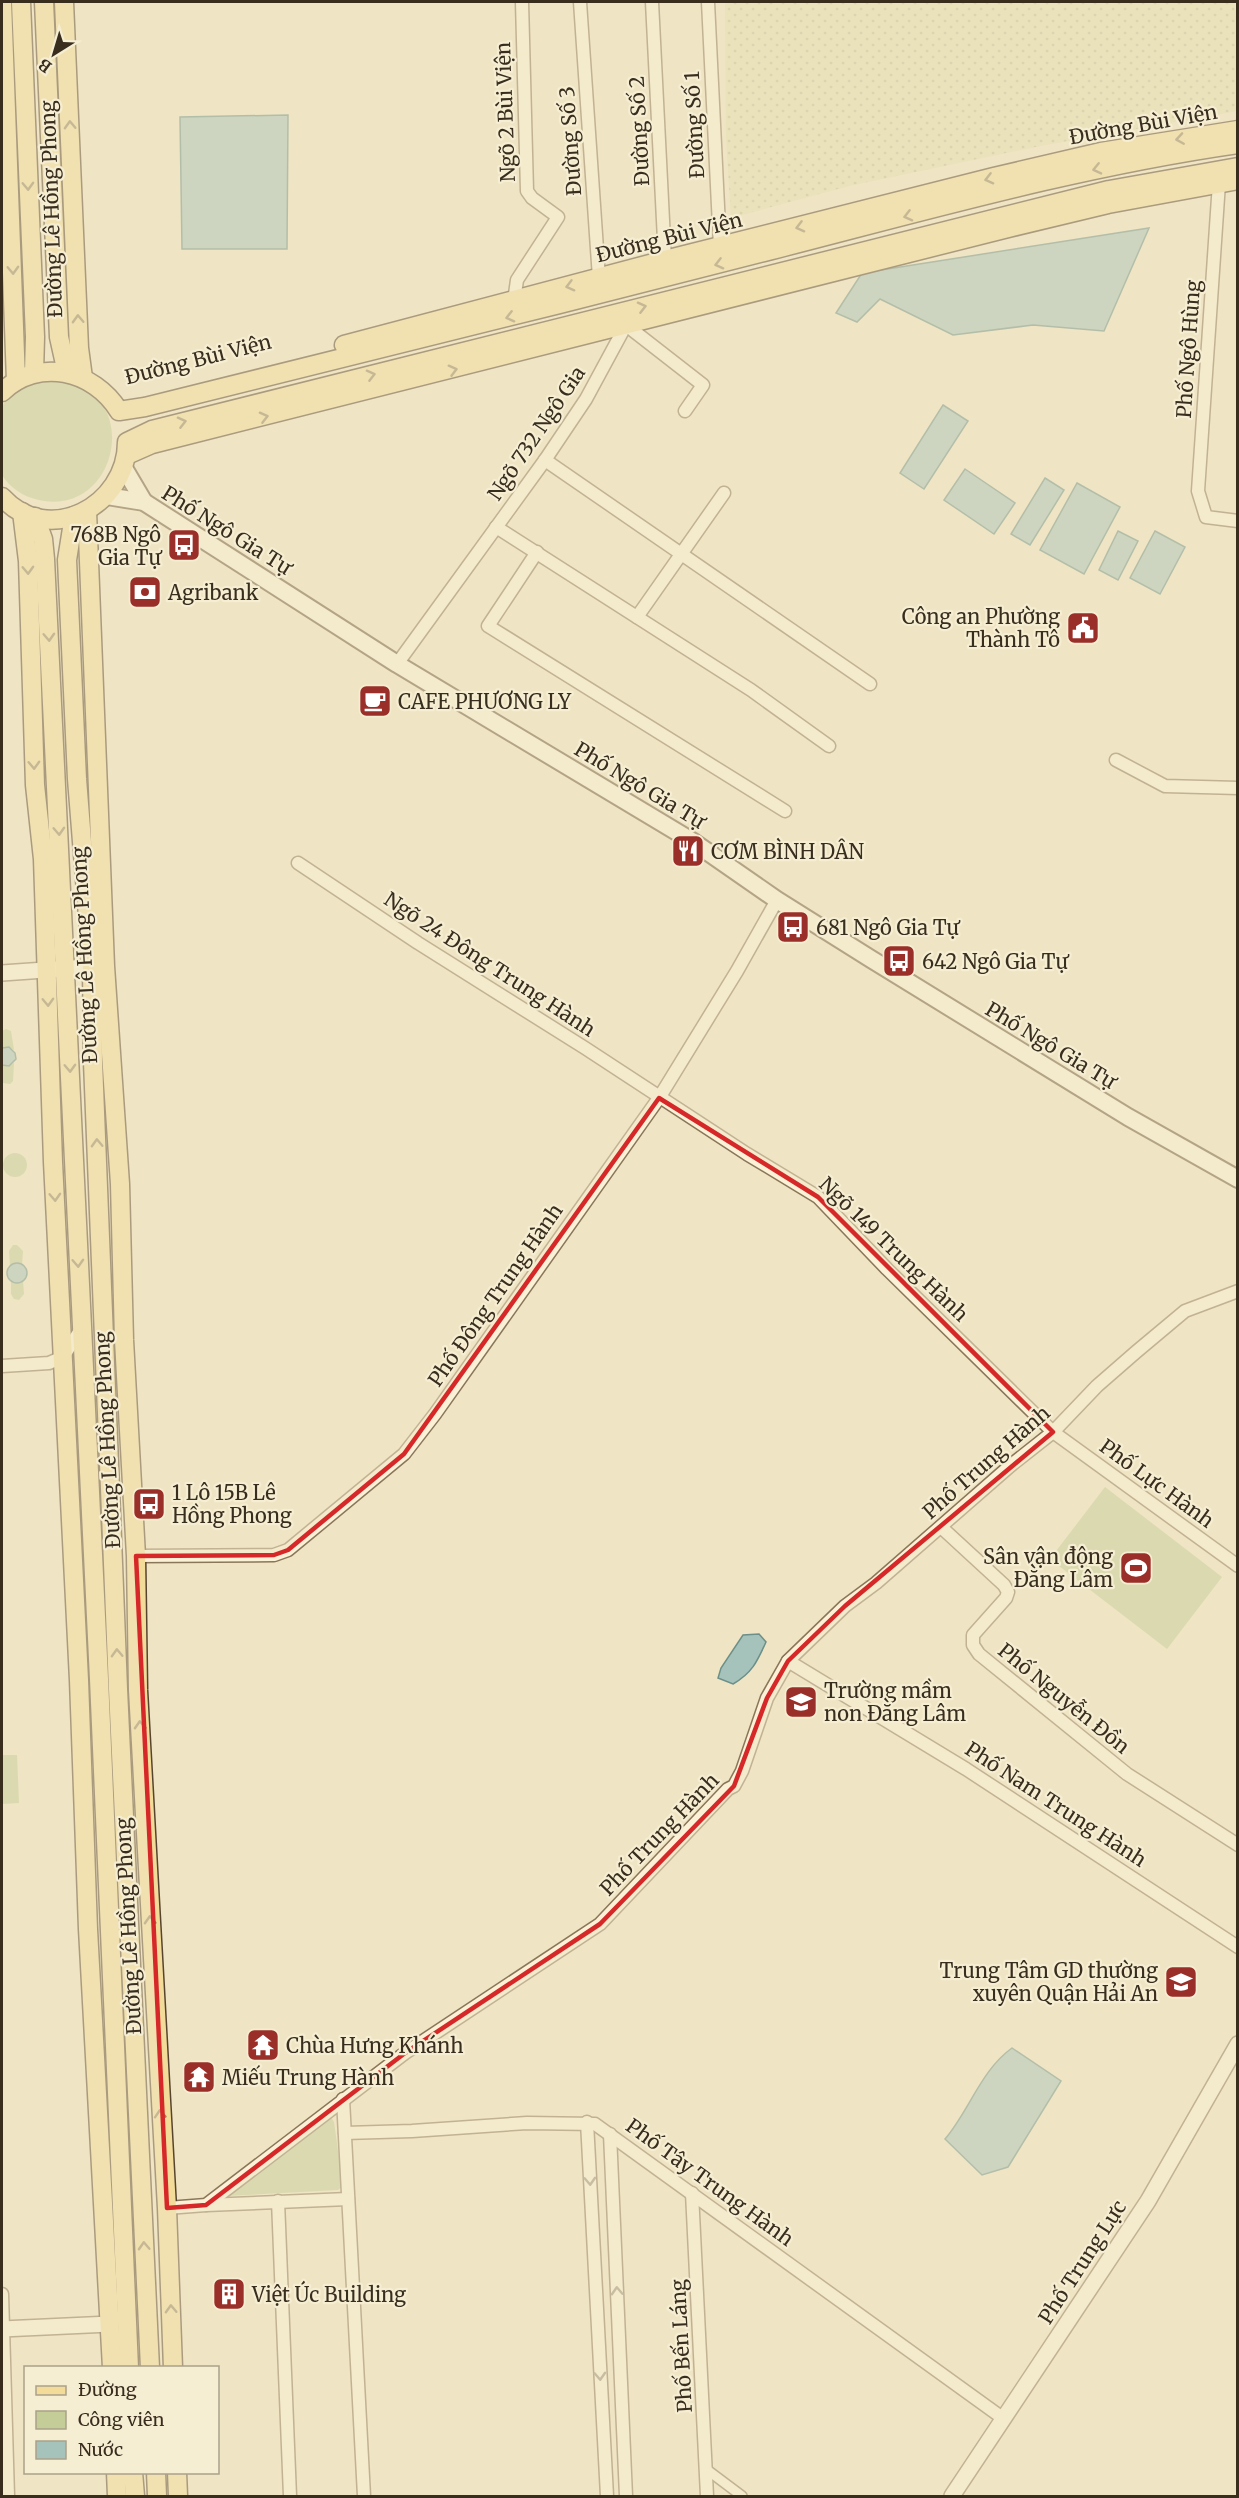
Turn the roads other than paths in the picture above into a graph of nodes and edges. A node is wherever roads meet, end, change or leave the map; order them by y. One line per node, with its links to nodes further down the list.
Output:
1 (2, 2): 21 (main road, Đường Lê Hồng Phong, one-way to 21)
2 (21, 2): 19 (main road, Đường Lê Hồng Phong, one-way to 19)
3 (44, 2): 20 (main road, Đường Lê Hồng Phong)
4 (64, 2): 20 (main road, Đường Lê Hồng Phong, one-way to 4)
5 (522, 2): 17 (street, Ngõ 2 Bùi Viện)
6 (580, 2): 16 (street, Đường Số 3)
7 (652, 2): 15 (street, Đường Số 2)
8 (708, 2): 14 (street, Đường Số 1)
9 (1238, 130): 14 (main road, Đường Bùi Viện, one-way to 14)
10 (1238, 144): 22 (main road, Đường Bùi Viện, one-way to 22)
11 (1238, 167): 24 (main road, one-way to 11)
12 (1238, 180): 13 (main road)
13 (1219, 183): 18 (main road); 32 (street, Phố Ngô Hùng)
14 (720, 247): 15 (main road, Đường Bùi Viện)
15 (664, 260): 16 (main road, Đường Bùi Viện)
16 (599, 278): 17 (main road, Đường Bùi Viện, one-way to 17)
17 (514, 301): 22 (main road, Đường Bùi Viện)
18 (626, 325): 23 (street); 24 (main road, one-way to 18); 25 (street, Ngõ 732 Ngô Gia)
19 (34, 373): 20 (main road); 21 (main road)
20 (75, 375): 22 (main road)
21 (6, 388)
22 (117, 408)
23 (685, 411)
24 (126, 455): 27 (main road); 29 (main road)
25 (545, 460): 33 (street, Ngõ 732 Ngô Gia); 35 (street)
26 (724, 493): 35 (street)
27 (107, 496): 29 (main road); 31 (main road)
28 (2, 497): 30 (main road)
29 (144, 502): 37 (main road, Phố Ngô Gia Tự)
30 (29, 514): 31 (main road); 46 (main road, Đường Lê Hồng Phong, one-way to 46); 47 (main road, Đường Lê Hồng Phong, one-way to 47)
31 (81, 514): 45 (main road, Đường Lê Hồng Phong)
32 (1238, 521)
33 (496, 527): 34 (street); 37 (street, Ngõ 732 Ngô Gia)
34 (537, 552): 36 (street); 42 (street)
35 (682, 553): 36 (street); 38 (street)
36 (637, 616): 39 (street)
37 (397, 664): 44 (main road, Phố Ngô Gia Tự)
38 (870, 684)
39 (829, 746)
40 (1116, 760): 41 (street)
41 (1238, 788)
42 (785, 811)
43 (298, 863): 49 (street, Ngõ 24 Đông Trung Hành)
44 (777, 900): 49 (street, Phố Đông Trung Hành); 50 (main road, Phố Ngô Gia Tự)
45 (99, 966): 46 (street); 57 (main road, Đường Lê Hồng Phong); 62 (main road, Đường Lê Hồng Phong, one-way to 45)
46 (66, 969): 47 (street); 52 (main road, Đường Lê Hồng Phong, one-way to 52)
47 (47, 970): 48 (street); 53 (main road, Đường Lê Hồng Phong, one-way to 53)
48 (2, 973)
49 (659, 1098): 55 (street, Ngõ 149 Trung Hành); 57 (street, Phố Đông Trung Hành)
50 (1238, 1179)
51 (1238, 1291): 55 (street, Phố Trung Hành)
52 (81, 1329): 53 (street); 61 (main road, Đường Lê Hồng Phong)
53 (63, 1357): 54 (street); 60 (main road, Đường Lê Hồng Phong)
54 (2, 1366)
55 (1053, 1432): 56 (street, Phố Trung Hành); 58 (street, Phố Lực Hành)
56 (940, 1527): 59 (street, Phố Trung Hành); 64 (street, Phố Nguyễn Đồn)
57 (136, 1556): 63 (main road, Đường Lê Hồng Phong)
58 (1238, 1566)
59 (788, 1661): 65 (street, Phố Nam Trung Hành); 71 (street, Phố Trung Hành)
60 (80, 1689): 61 (main road); 69 (main road, Đường Lê Hồng Phong)
61 (100, 1689): 62 (main road); 67 (main road, Đường Lê Hồng Phong)
62 (118, 1689): 63 (main road); 70 (main road, Đường Lê Hồng Phong)
63 (138, 1690): 68 (main road, Đường Lê Hồng Phong, one-way to 63)
64 (1238, 1845)
65 (1238, 1947)
66 (1238, 2044): 87 (street, Phố Trung Lực)
67 (117, 2084): 69 (main road); 84 (main road, Đường Lê Hồng Phong)
68 (159, 2084): 70 (main road); 79 (main road, Đường Lê Hồng Phong, one-way to 68)
69 (98, 2086): 81 (main road, Đường Lê Hồng Phong)
70 (137, 2086): 85 (main road, Đường Lê Hồng Phong, one-way to 70)
71 (343, 2099): 73 (street); 78 (street, Phố Trung Hành)
72 (587, 2122): 73 (street, Phố Tây Trung Hành); 74 (street, Phố Tây Trung Hành); 100 (street, one-way to 100)
73 (345, 2133): 76 (street)
74 (610, 2134): 75 (street, Phố Tây Trung Hành); 101 (street, one-way to 74)
75 (692, 2193): 87 (street, Phố Tây Trung Hành); 88 (street, Phố Bến Láng)
76 (348, 2199): 77 (street); 99 (street)
77 (278, 2201): 78 (street); 98 (street)
78 (206, 2205): 79 (street)
79 (167, 2208): 86 (main road, Đường Lê Hồng Phong, one-way to 79)
80 (2, 2294): 82 (street)
81 (110, 2324): 82 (street); 83 (main road, Đường Lê Hồng Phong)
82 (2, 2328): 93 (street)
83 (112, 2366)
84 (129, 2366)
85 (150, 2366)
86 (173, 2366)
87 (1004, 2419): 104 (street, Phố Trung Lực)
88 (706, 2469): 102 (street, Phố Bến Láng); 103 (street)
89 (116, 2474): 94 (main road)
90 (133, 2474): 95 (main road)
91 (156, 2474): 96 (main road)
92 (177, 2474): 97 (main road)
93 (8, 2496)
94 (117, 2496)
95 (135, 2496)
96 (157, 2496)
97 (178, 2496)
98 (291, 2496)
99 (364, 2496)
100 (607, 2496)
101 (626, 2496)
102 (708, 2496)
103 (741, 2496)
104 (952, 2496)

